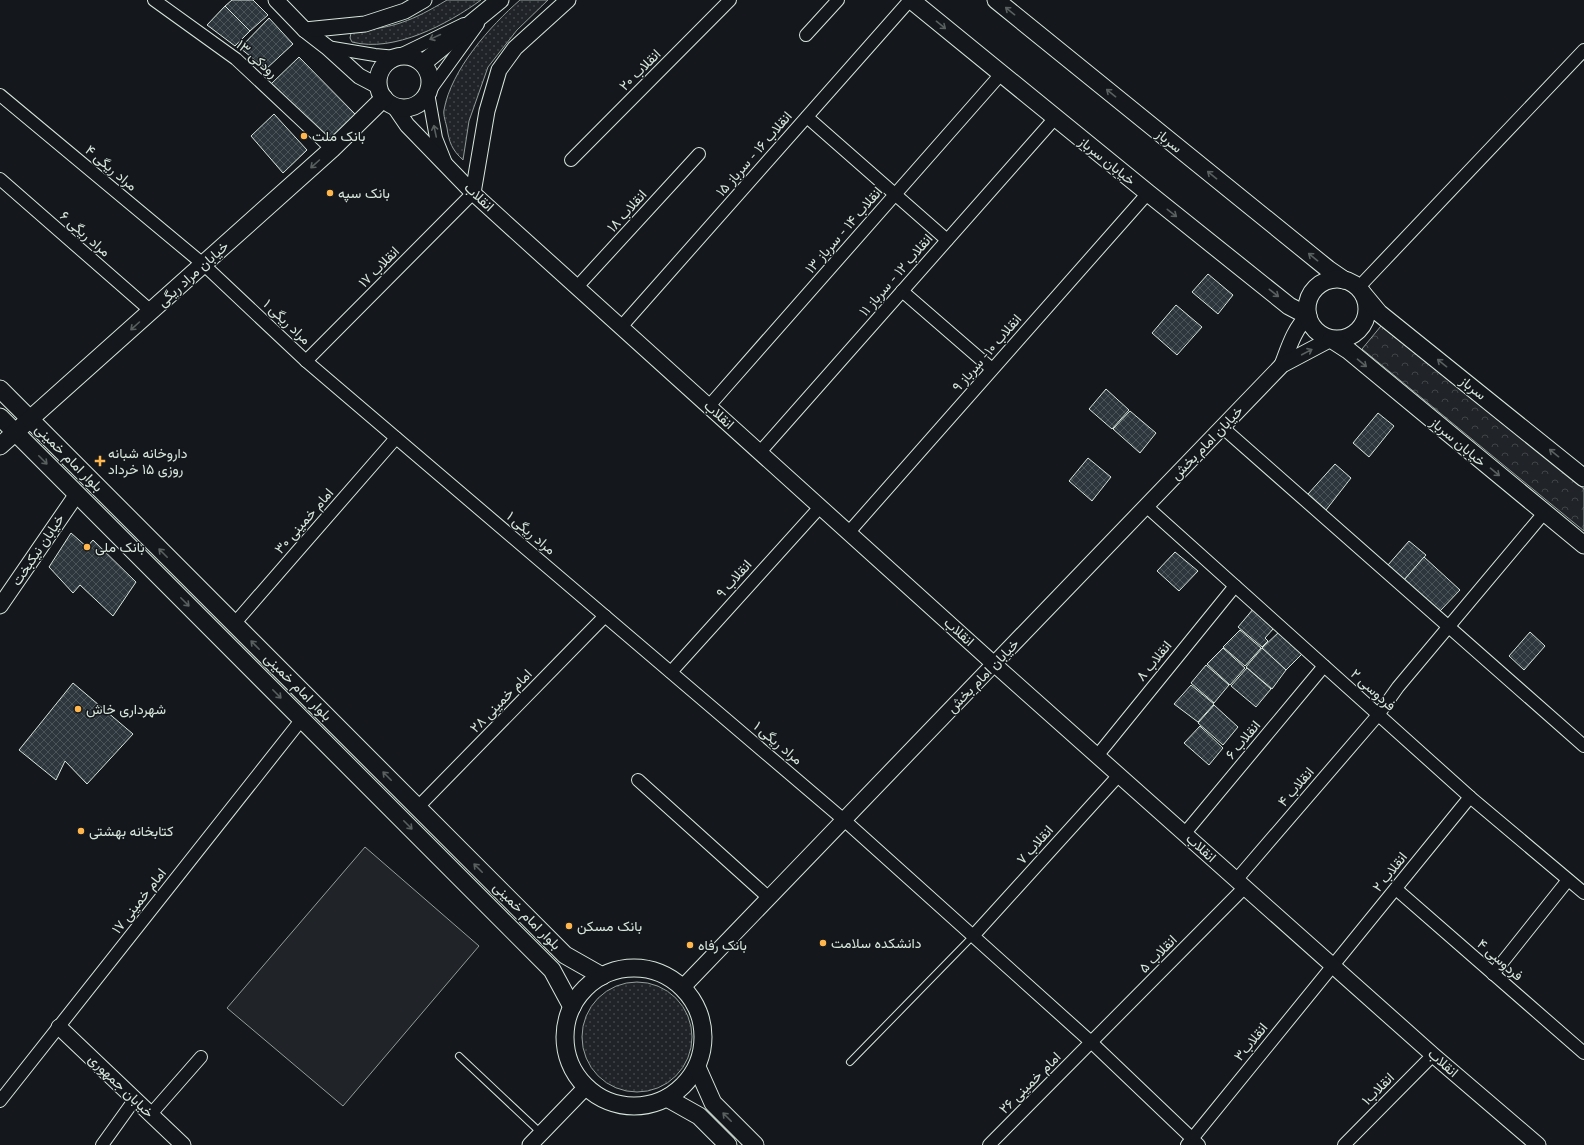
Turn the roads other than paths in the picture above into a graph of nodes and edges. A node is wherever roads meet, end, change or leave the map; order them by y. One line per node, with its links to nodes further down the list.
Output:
1 (154, 0): 23 (street, رودکی ۱۳)
2 (276, 0): 11 (street, انقلاب)
3 (424, 0): 11 (street)
4 (500, 0): 10 (main road)
5 (568, 0): 28 (street)
6 (730, 0): 25 (street, انقلاب ۲۰)
7 (838, 0): 12 (street)
8 (910, 0): 17 (main road, خیابان سرباز, one-way to 17); 21 (street, انقلاب ۱۶ - سرباز ۱۵)
9 (996, 0): 34 (main road, سرباز, one-way to 9)
10 (484, 15): 15 (street, one-way to 15); 16 (main road); 18 (street)
11 (305, 30): 13 (street, انقلاب)
12 (806, 35)
13 (328, 47): 15 (street); 20 (street, انقلاب)
14 (1584, 50): 34 (street)
15 (396, 57): 16 (main road); 20 (main road)
16 (423, 63): 18 (main road)
17 (1002, 74): 22 (main road, خیابان سرباز); 30 (street, انقلاب ۱۴ - سرباز ۱۳)
18 (428, 93): 20 (main road); 26 (street, one-way to 18)
19 (0, 95): 32 (street, مراد ریگی ۴)
20 (385, 97): 23 (main road, خیابان مراد ریگی); 26 (street, انقلاب)
21 (807, 117): 30 (street); 38 (street, انقلاب ۱۶ - سرباز ۱۵)
22 (1055, 118): 29 (main road, خیابان سرباز); 31 (street, انقلاب ۱۲ - سرباز ۱۱)
23 (332, 149): 32 (main road, خیابان مراد ریگی, one-way to 32)
24 (698, 154): 33 (street, انقلاب ۱۸)
25 (571, 160)
26 (448, 168): 28 (street, انقلاب)
27 (0, 179): 36 (street, مراد ریگی ۶)
28 (473, 193): 33 (street, انقلاب); 40 (street, انقلاب ۱۷)
29 (1148, 193): 37 (main road, خیابان سرباز, one-way to 37); 42 (street, انقلاب ۱۰- سرباز ۹)
30 (896, 194): 31 (street); 44 (street, انقلاب ۱۴ - سرباز ۱۳)
31 (948, 240): 35 (street, انقلاب ۱۲ - سرباز ۱۱)
32 (204, 264): 36 (main road, خیابان مراد ریگی); 40 (street, مراد ریگی ۱)
33 (577, 288): 38 (street, انقلاب)
34 (1355, 288): 37 (main road); 39 (main road); 52 (main road, سرباز, one-way to 34)
35 (902, 291): 42 (street); 51 (street, انقلاب ۱۲ - سرباز ۱۱)
36 (151, 311): 46 (main road, خیابان مراد ریگی, one-way to 46)
37 (1308, 316): 39 (main road); 41 (street)
38 (621, 327): 44 (street, انقلاب)
39 (1331, 339): 41 (street, one-way to 39); 56 (main road, خیابان سرباز, one-way to 56)
40 (306, 361): 49 (street, مراد ریگی ۱)
41 (1282, 364): 47 (street, خیابان امام بخش)
42 (992, 369): 57 (street, انقلاب ۱۰- سرباز ۹)
43 (0, 389): 46 (main road, بلوار امام خمینی)
44 (709, 406): 51 (street, انقلاب)
45 (0, 417): 48 (main road, بلوار امام خمینی)
46 (30, 420): 48 (main road, خیابان مراد ریگی); 62 (main road, بلوار امام خمینی, one-way to 46)
47 (1222, 427): 54 (street, خیابان امام بخش); 63 (street)
48 (16, 433): 50 (main road, خیابان مراد ریگی); 53 (main road, بلوار امام خمینی, one-way to 53)
49 (396, 438): 61 (street, مراد ریگی ۱); 62 (street, امام خمینی ۳۰)
50 (0, 446)
51 (760, 452): 55 (street, انقلاب)
52 (1584, 478)
53 (77, 494): 60 (street, خیابان نیکبخت); 68 (main road, بلوار امام خمینی, one-way to 68)
54 (1146, 506): 59 (street, فردوسی ۲); 64 (street, خیابان امام بخش)
55 (820, 507): 57 (street, انقلاب); 66 (street, انقلاب ۹)
56 (1544, 513): 58 (main road, خیابان سرباز); 63 (street, انقلاب ۴)
57 (849, 532): 64 (street, انقلاب)
58 (1584, 545)
59 (1234, 586): 65 (street, فردوسی ۲); 70 (street, انقلاب ۸)
60 (0, 606)
61 (605, 616): 66 (street, مراد ریگی ۱); 74 (street, امام خمینی ۲۸)
62 (234, 624): 74 (main road, بلوار امام خمینی, one-way to 62)
63 (1448, 627): 67 (street, انقلاب ۴); 69 (street)
64 (994, 664): 70 (street, انقلاب); 75 (street, خیابان امام بخش)
65 (1324, 666): 67 (street, فردوسی ۲); 76 (street, انقلاب ۶)
66 (671, 672): 75 (street, مراد ریگی ۱)
67 (1378, 715): 73 (street, فردوسی ۲); 78 (street, انقلاب ۴)
68 (302, 719): 87 (main road, بلوار امام خمینی, one-way to 87); 88 (street, امام خمینی ۱۷)
69 (1584, 746)
70 (1097, 756): 71 (street, انقلاب)
71 (1119, 775): 76 (street, انقلاب); 82 (street, انقلاب ۷)
72 (638, 780): 81 (street)
73 (1470, 797): 77 (street, فردوسی ۲); 79 (street, انقلاب ۲)
74 (418, 807): 85 (main road, بلوار امام خمینی, one-way to 74)
75 (844, 820): 81 (street, خیابان امام بخش); 82 (street, مراد ریگی ۱)
76 (1184, 833): 78 (street, انقلاب)
77 (1568, 880): 80 (street, فردوسی ۲); 84 (street)
78 (1241, 883): 83 (street, انقلاب); 89 (street, انقلاب ۵)
79 (1396, 889): 83 (street, انقلاب ۲); 84 (street, فردوسی ۴)
80 (1584, 893)
81 (769, 898): 86 (street, خیابان امام بخش)
82 (973, 936): 89 (street, مراد ریگی ۱); 94 (lane)
83 (1334, 965): 91 (street, انقلاب); 102 (street, انقلاب۳)
84 (1493, 974): 90 (street, فردوسی ۴)
85 (602, 976): 86 (main road); 87 (main road)
86 (682, 988): 95 (main road)
87 (572, 1007): 96 (main road)
88 (59, 1027): 98 (street, خیابان جمهوری); 99 (street, امام خمینی ۱۷)
89 (1091, 1042): 102 (street, مراد ریگی ۱); 108 (street, امام خمینی ۲۶)
90 (1584, 1053)
91 (1433, 1055): 109 (street, انقلاب۱); 110 (street, انقلاب)
92 (201, 1056): 100 (street)
93 (458, 1056): 101 (lane)
94 (850, 1062)
95 (697, 1067): 97 (main road); 107 (main road, one-way to 95)
96 (586, 1087): 97 (main road); 101 (street)
97 (667, 1098): 106 (main road)
98 (135, 1099): 100 (street, خیابان جمهوری); 103 (street)
99 (0, 1101)
100 (151, 1114): 104 (street, خیابان جمهوری)
101 (541, 1133): 105 (street)
102 (1193, 1143)
103 (102, 1145)
104 (183, 1145)
105 (530, 1145)
106 (728, 1145)
107 (755, 1145)
108 (989, 1145)
109 (1344, 1145)
110 (1538, 1145)

